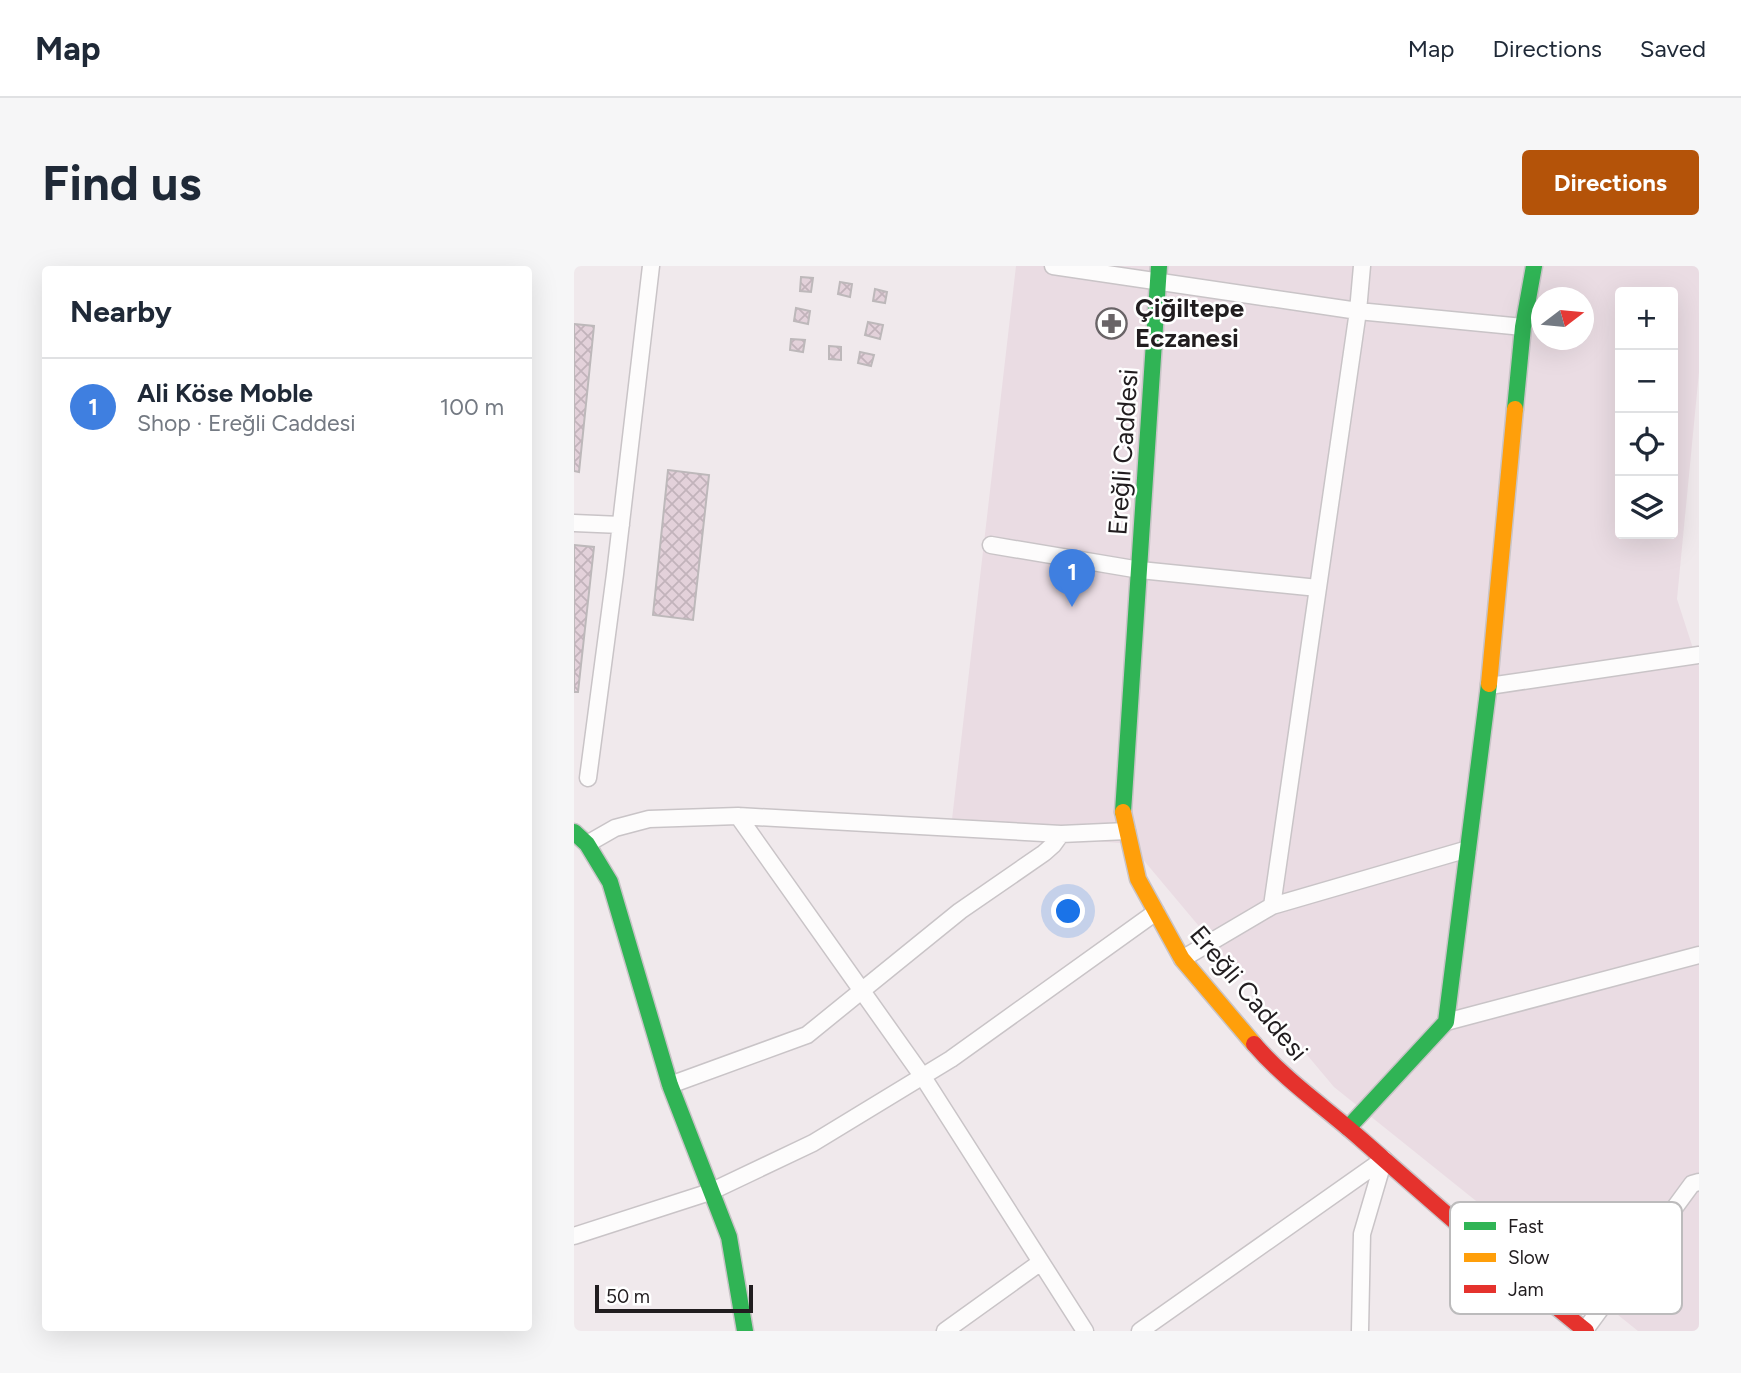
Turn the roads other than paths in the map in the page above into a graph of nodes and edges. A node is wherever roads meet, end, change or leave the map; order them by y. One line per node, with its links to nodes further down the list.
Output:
1 (651, 266): 9 (street)
2 (1053, 266): 5 (street)
3 (1362, 266): 6 (street)
4 (1534, 266): 7 (street)
5 (1158, 274): 6 (street); 11 (street, Ereğli Caddesi)
6 (1358, 311): 7 (street); 12 (street)
7 (1523, 327): 14 (street)
8 (574, 523): 9 (street)
9 (621, 525): 15 (street)
10 (990, 545): 11 (street)
11 (1140, 570): 12 (street); 17 (street, Ereğli Caddesi)
12 (1318, 588): 22 (street)
13 (1699, 654): 14 (street)
14 (1489, 685): 21 (street)
15 (588, 778)
16 (738, 816): 19 (street); 20 (street); 26 (street)
17 (1127, 831): 19 (street); 23 (street, Ereğli Caddesi)
18 (574, 832): 20 (street)
19 (1061, 834): 26 (street)
20 (587, 844): 29 (street)
21 (1468, 849): 22 (street); 27 (street)
22 (1272, 906): 25 (street)
23 (1156, 912): 25 (street, Ereğli Caddesi); 28 (street)
24 (1699, 955): 27 (street)
25 (1182, 959): 30 (street, Ereğli Caddesi)
26 (863, 990): 28 (street); 29 (street)
27 (1446, 1022): 30 (street)
28 (923, 1077): 33 (street); 37 (street)
29 (670, 1086): 33 (street)
30 (1348, 1128): 31 (street, Ereğli Caddesi)
31 (1384, 1159): 35 (street, Ereğli Caddesi); 43 (street); 44 (street)
32 (1699, 1182): 34 (street)
33 (710, 1192): 36 (street); 40 (street)
34 (1679, 1202)
35 (1450, 1217)
36 (574, 1236)
37 (1041, 1262): 41 (street); 42 (street)
38 (1564, 1314): 45 (street, Ereğli Caddesi)
39 (1598, 1314): 45 (street)
40 (745, 1331)
41 (944, 1331)
42 (1086, 1331)
43 (1140, 1331)
44 (1360, 1331)
45 (1586, 1331)

